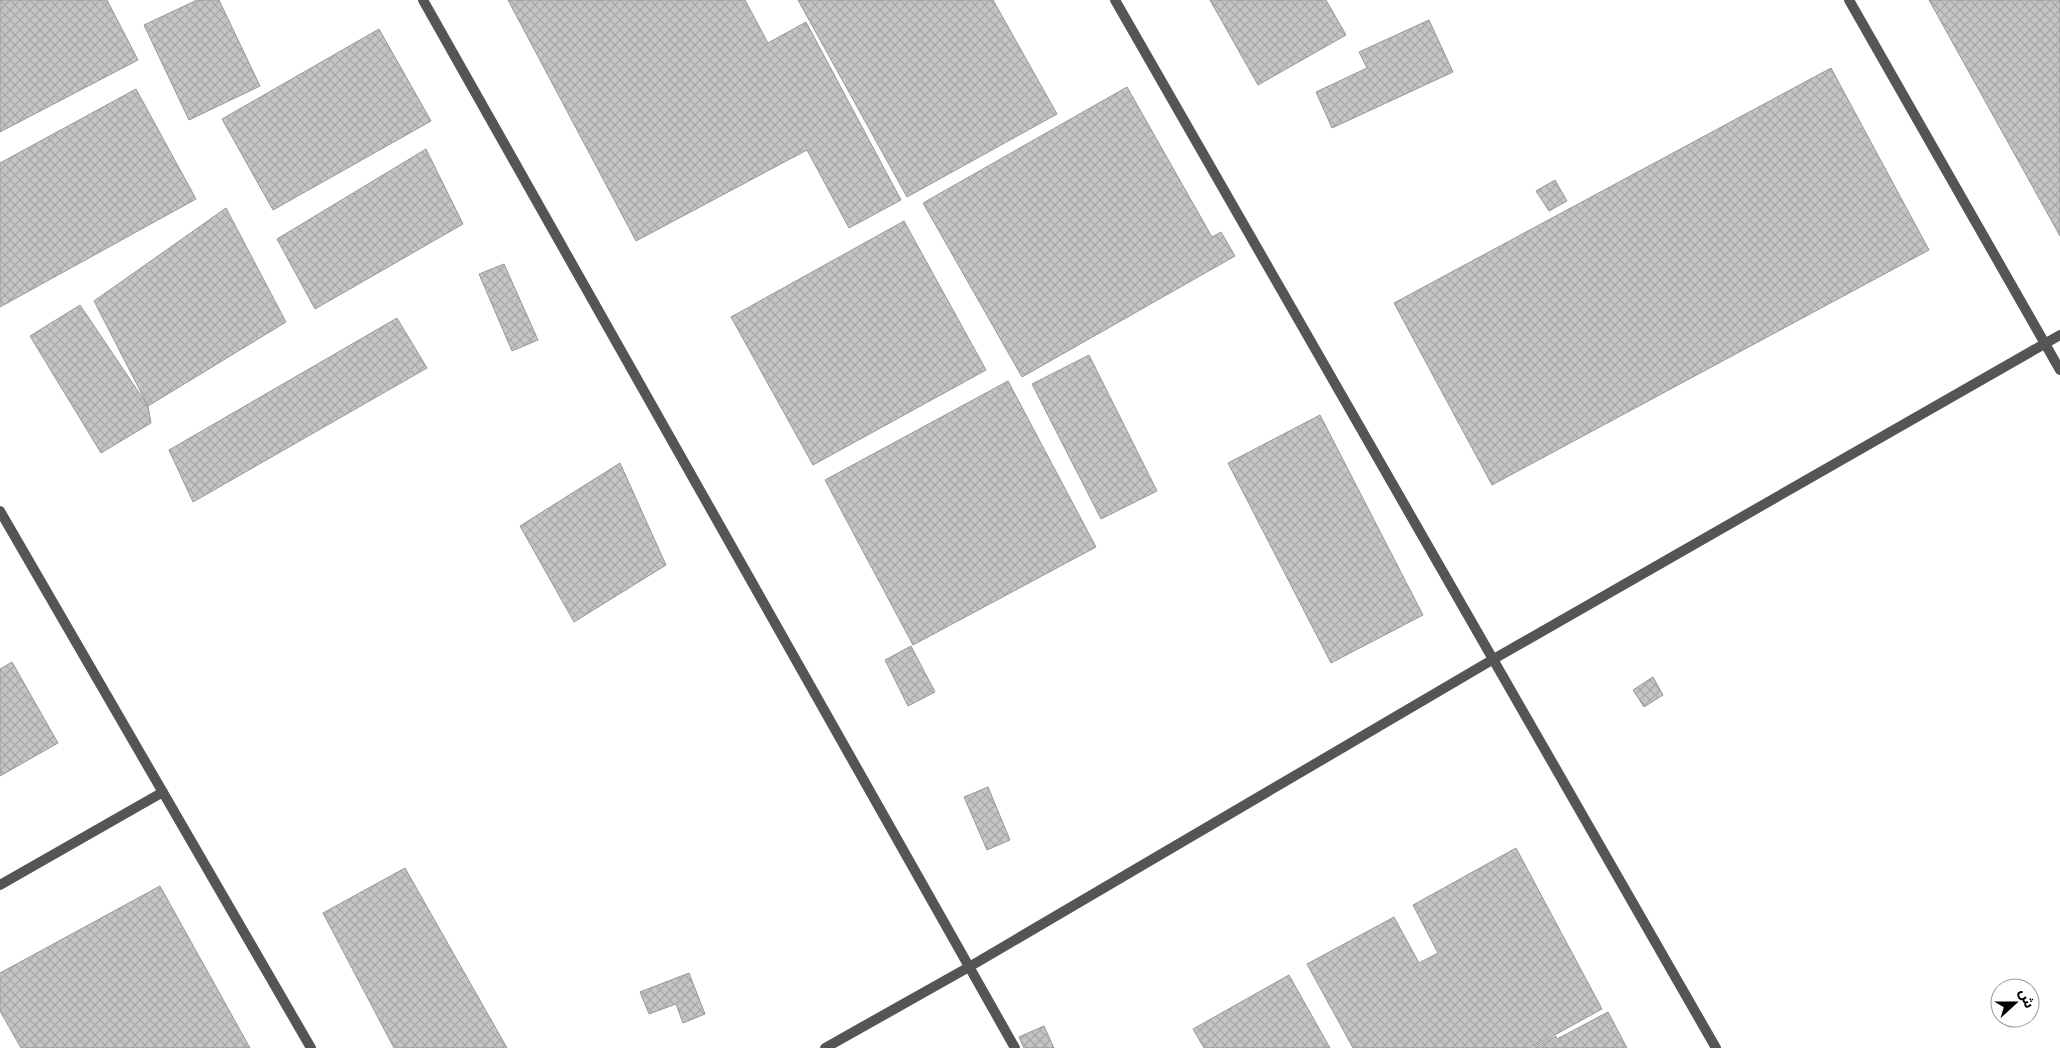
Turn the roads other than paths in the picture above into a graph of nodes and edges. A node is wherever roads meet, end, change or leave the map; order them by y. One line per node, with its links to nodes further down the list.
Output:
1 (423, 0): 11 (street)
2 (1115, 0): 8 (street)
3 (1849, 0): 5 (street)
4 (2060, 335): 5 (street)
5 (2044, 343): 6 (street); 8 (street)
6 (2060, 370)
7 (0, 511): 9 (street)
8 (1492, 660): 11 (street); 15 (street)
9 (163, 792): 10 (street); 12 (street)
10 (0, 884)
11 (969, 967): 13 (street); 14 (street)
12 (311, 1048)
13 (825, 1048)
14 (1015, 1048)
15 (1716, 1048)

